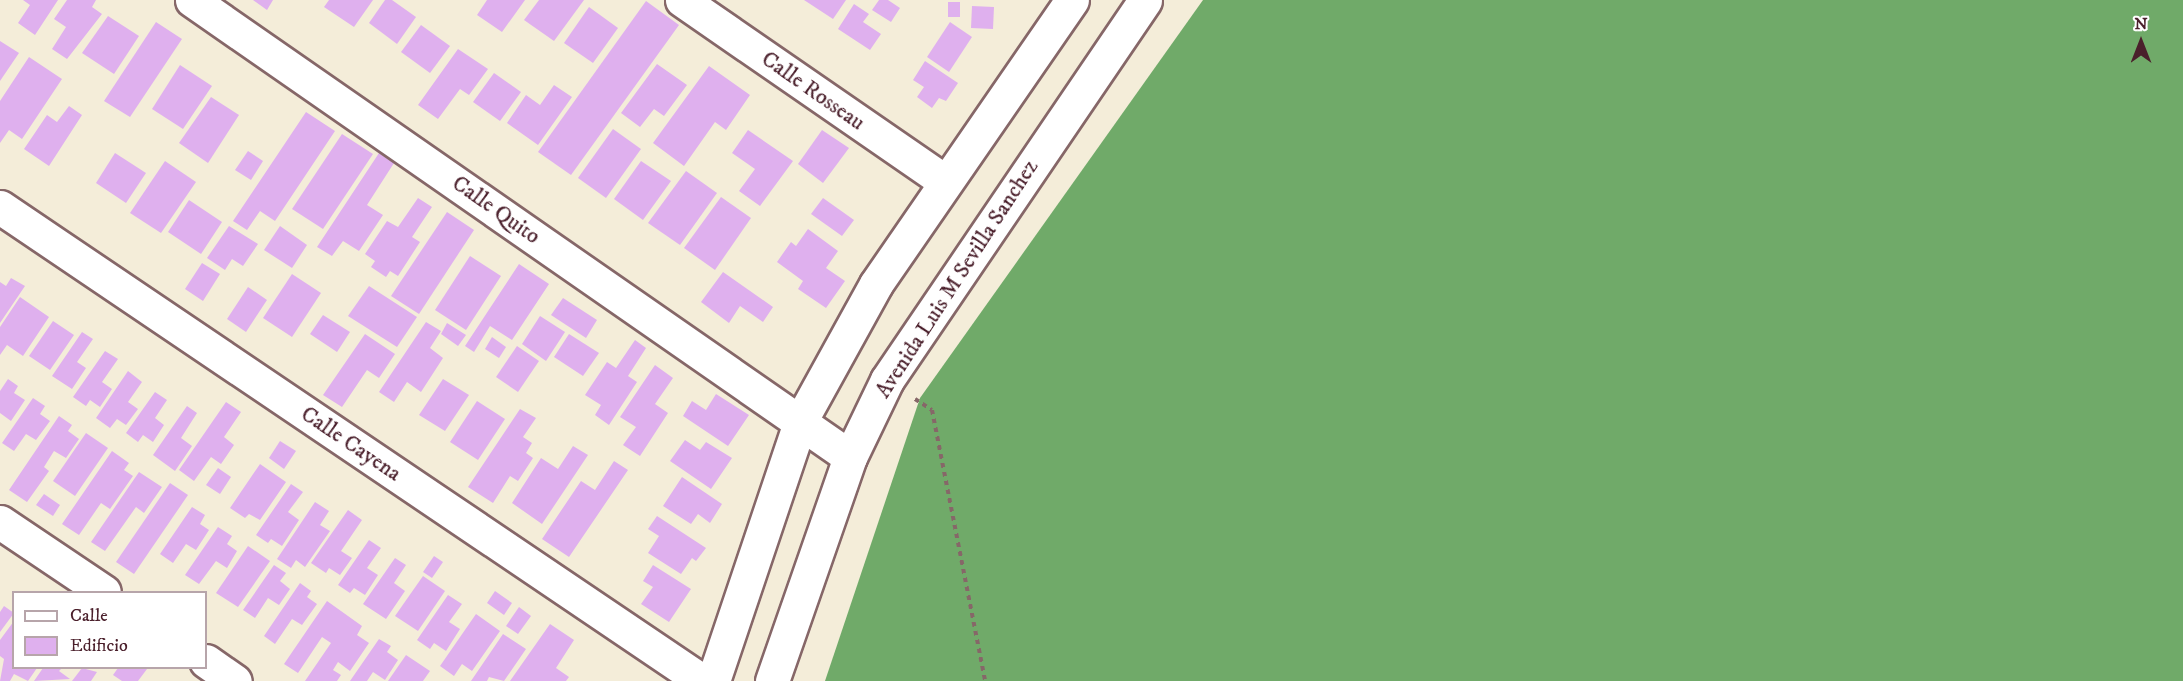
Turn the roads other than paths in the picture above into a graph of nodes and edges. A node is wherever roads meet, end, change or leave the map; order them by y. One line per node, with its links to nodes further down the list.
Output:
1 (192, 0): 7 (street, Calle Quito)
2 (682, 0): 5 (street, Calle Rosseau)
3 (1072, 0): 5 (street)
4 (1145, 0): 8 (street, Avenida Luis M Sevilla Sanchez)
5 (944, 181): 7 (street)
6 (0, 207): 13 (street, Calle Cayena)
7 (801, 420): 8 (street, Calle Quito); 14 (street)
8 (850, 457): 15 (street, Avenida Luis M Sevilla Sanchez)
9 (0, 522): 10 (street)
10 (103, 591)
11 (207, 662): 12 (street)
12 (235, 681)
13 (702, 681)
14 (713, 681)
15 (772, 681)

